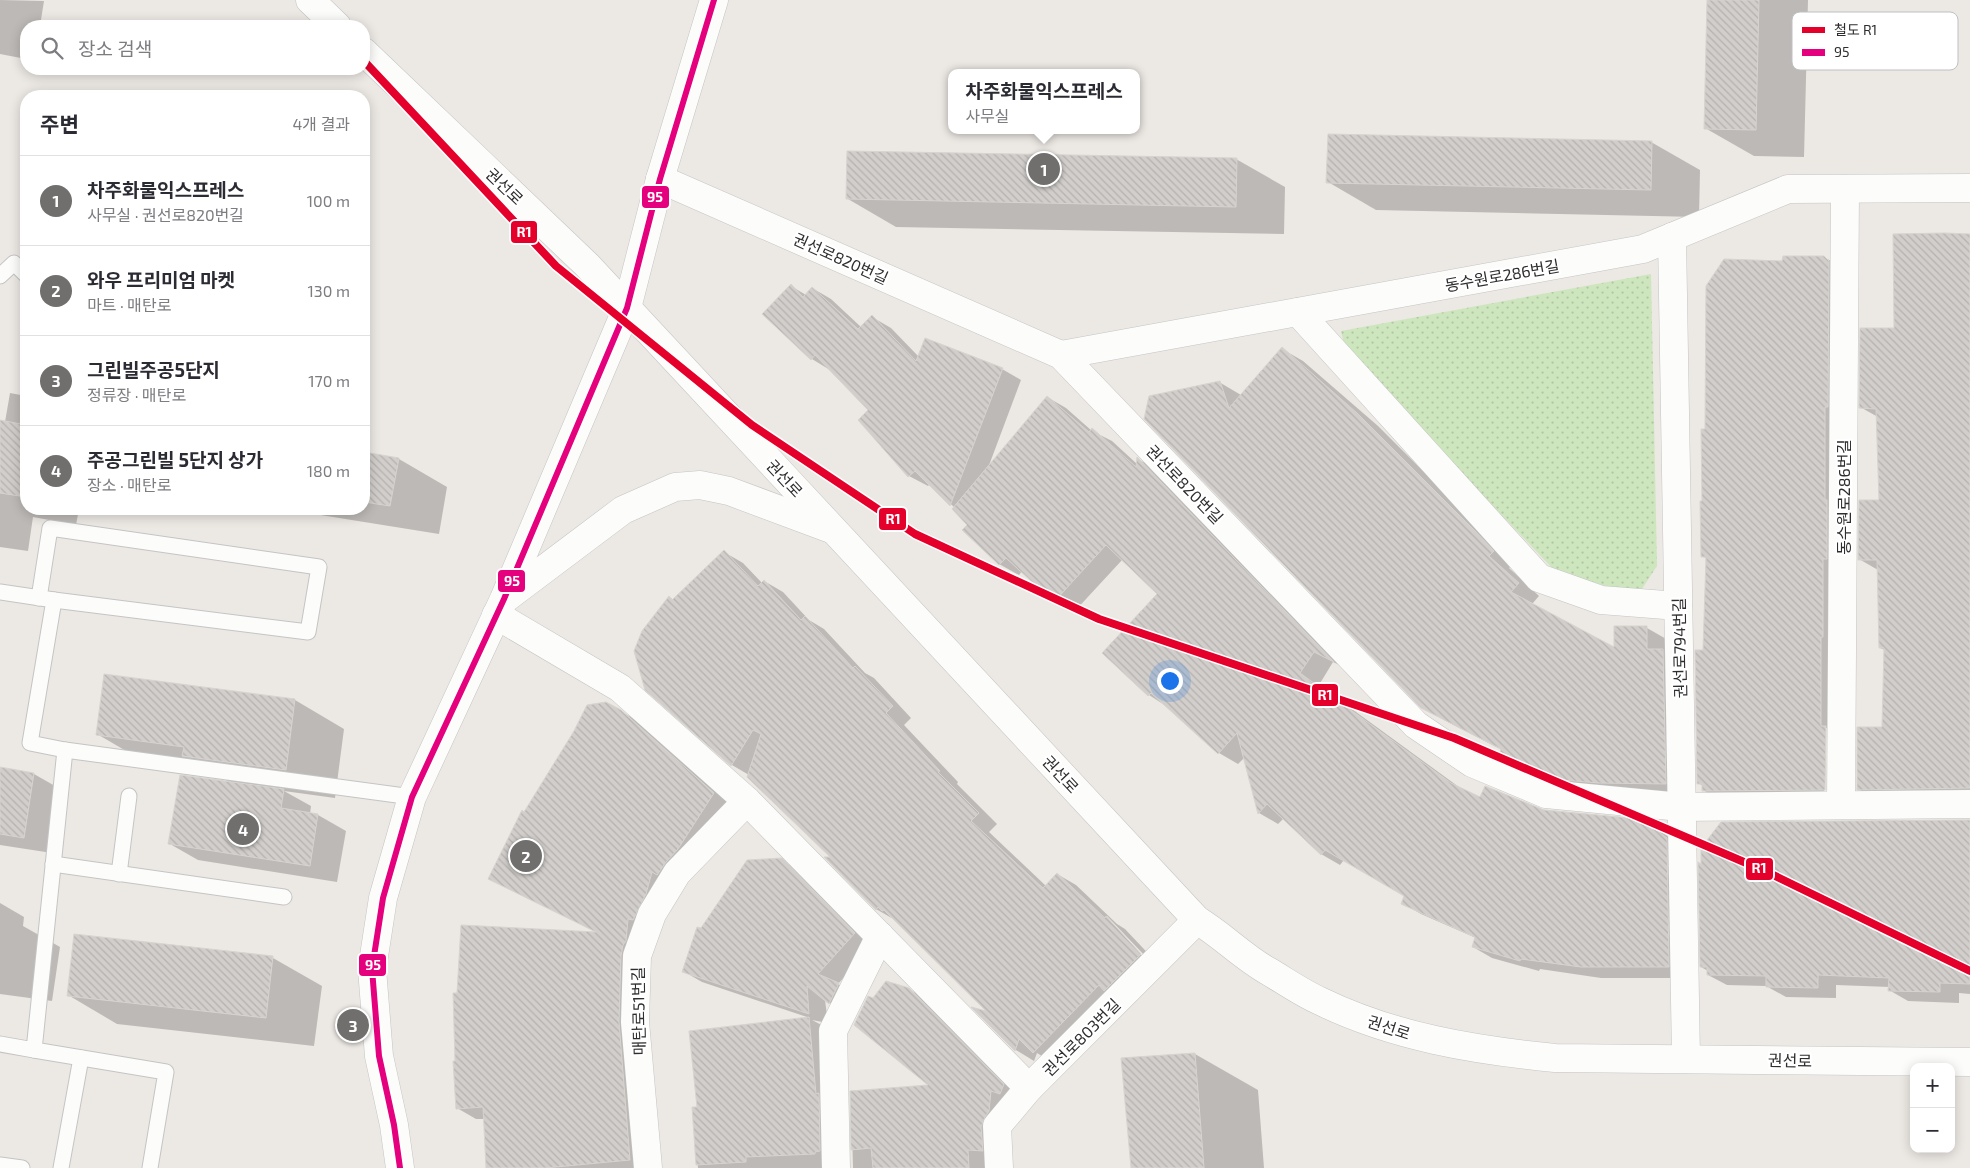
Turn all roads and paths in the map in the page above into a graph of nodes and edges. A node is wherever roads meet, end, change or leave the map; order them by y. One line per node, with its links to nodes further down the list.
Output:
1 (310, 0): 3 (street)
2 (714, 0): 5 (street)
3 (331, 20)
4 (370, 58): 11 (street, 권선로)
5 (660, 179): 11 (street); 13 (street, 권선로820번길)
6 (1845, 188): 7 (street, 동수원로286번길); 8 (street, 동수원로286번길); 24 (street, 동수원로286번길)
7 (1970, 188)
8 (1672, 237): 12 (street, 동수원로286번길); 17 (street, 권선로794번길)
9 (20, 269): 10 (lane)
10 (0, 276)
11 (626, 308): 14 (street, 권선로); 18 (street)
12 (1298, 312): 13 (street, 동수원로286번길); 17 (street)
13 (1061, 355): 25 (street, 권선로820번길)
14 (834, 530): 18 (street); 29 (street, 권선로)
15 (0, 592): 16 (lane)
16 (46, 599): 16 (lane); 19 (lane)
17 (1678, 606): 25 (street, 권선로794번길)
18 (500, 607): 21 (street); 22 (street)
19 (65, 750): 21 (lane); 26 (lane)
20 (129, 796): 27 (lane)
21 (412, 797): 41 (street)
22 (747, 801): 30 (street); 42 (street, 매탄로51번길)
23 (1970, 804): 24 (street)
24 (1841, 806): 25 (street)
25 (1682, 807): 34 (street, 권선로794번길)
26 (53, 864): 27 (lane); 32 (lane)
27 (119, 874): 28 (lane)
28 (284, 897)
29 (1197, 920): 34 (street, 권선로); 36 (street, 권선로803번길)
30 (880, 936): 36 (street); 43 (street)
31 (0, 1044): 32 (lane)
32 (34, 1050): 33 (lane)
33 (81, 1058): 39 (lane); 40 (lane)
34 (1686, 1059): 35 (street, 권선로)
35 (1970, 1062)
36 (1029, 1088): 44 (street, 권선로803번길)
37 (0, 1165): 38 (lane)
38 (22, 1168)
39 (61, 1168)
40 (150, 1168)
41 (400, 1168)
42 (648, 1168)
43 (836, 1168)
44 (999, 1168)

